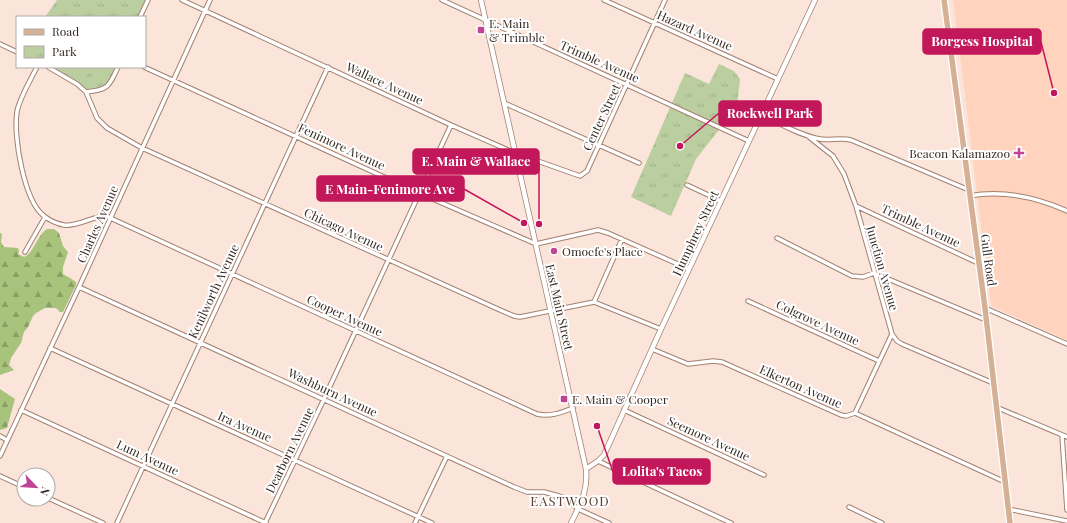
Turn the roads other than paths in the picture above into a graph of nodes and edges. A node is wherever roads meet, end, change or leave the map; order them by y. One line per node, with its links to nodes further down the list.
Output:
1 (148, 0): 11 (street)
2 (182, 0): 10 (street, Wallace Avenue)
3 (210, 0): 10 (street, Charles Avenue)
4 (442, 0): 12 (street, Trimble Avenue)
5 (481, 0): 12 (street, East Main Street)
6 (604, 0): 13 (street, Hazard Avenue)
7 (665, 0): 13 (street, Center Street)
8 (815, 0): 21 (street, Humphrey Street)
9 (944, 0): 38 (main road, Gull Road)
10 (205, 11): 16 (street, Wallace Avenue); 22 (street, Charles Avenue)
11 (140, 16)
12 (486, 20): 23 (street, Trimble Avenue); 25 (street, East Main Street)
13 (655, 23): 21 (street, Hazard Avenue); 23 (street, Center Street)
14 (0, 44): 15 (street)
15 (16, 52)
16 (328, 67): 27 (street, Wallace Avenue); 28 (street, Kenilworth Avenue)
17 (37, 68): 43 (street)
18 (50, 68): 24 (street, Chicago Avenue)
19 (117, 68): 24 (street)
20 (146, 68): 22 (street, Fenimore Avenue)
21 (778, 79): 26 (street, Humphrey Street)
22 (174, 80): 28 (street, Fenimore Avenue); 32 (street, Charles Avenue)
23 (627, 84): 30 (street, Trimble Avenue); 31 (street, Center Street)
24 (86, 92): 32 (street, Chicago Avenue)
25 (504, 103): 31 (street); 33 (street, East Main Street)
26 (761, 115): 29 (street); 30 (street, Humphrey Street)
27 (451, 125): 33 (street, Wallace Avenue); 37 (street, Dearborn Avenue)
28 (296, 136): 37 (street, Fenimore Avenue); 40 (street, Kenilworth Avenue)
29 (810, 137): 38 (street); 41 (street, Junction Avenue)
30 (749, 141): 39 (street, Humphrey Street)
31 (599, 146): 34 (street); 35 (street, Center Street)
32 (142, 148): 40 (street, Chicago Avenue); 44 (street, Charles Avenue)
33 (515, 153): 35 (street, Wallace Avenue); 47 (street, East Main Street)
34 (639, 163)
35 (583, 175)
36 (687, 185): 39 (street)
37 (419, 193): 47 (street, Fenimore Avenue); 49 (street, Dearborn Avenue)
38 (969, 193): 42 (street); 50 (main road, Gull Road)
39 (721, 201): 51 (street, Humphrey Street)
40 (264, 203): 49 (street, Chicago Avenue); 53 (street, Kenilworth Avenue)
41 (856, 206): 50 (street, Trimble Avenue); 52 (street, Junction Avenue)
42 (1067, 211)
43 (45, 217): 44 (street); 48 (street)
44 (110, 218): 53 (street, Cooper Avenue); 54 (street, Charles Avenue)
45 (776, 238): 52 (street)
46 (622, 239): 47 (street); 51 (street); 56 (street)
47 (536, 244): 58 (street, East Main Street)
48 (25, 252)
49 (388, 260): 58 (street, Chicago Avenue); 61 (street, Dearborn Avenue)
50 (978, 263): 57 (main road, Gull Road)
51 (689, 269): 60 (street, Humphrey Street)
52 (874, 273): 59 (street); 62 (street, Junction Avenue)
53 (232, 274): 61 (street, Cooper Avenue); 63 (street, Kenilworth Avenue)
54 (79, 287): 63 (street, Washburn Avenue); 65 (street, Charles Avenue)
55 (748, 301): 67 (street, Colgrove Avenue)
56 (594, 302): 58 (street, Chicago Avenue); 60 (street)
57 (985, 308): 59 (main road, Gull Road); 64 (street)
58 (551, 311): 72 (street, East Main Street)
59 (986, 320): 68 (main road, Gull Road)
60 (661, 330): 66 (street, Humphrey Street)
61 (355, 331): 69 (street, Dearborn Avenue); 72 (street, Cooper Avenue)
62 (892, 334): 67 (street); 68 (street)
63 (201, 342): 69 (street, Washburn Avenue); 70 (street, Kenilworth Avenue)
64 (1067, 344)
65 (50, 348): 70 (street, Ira Avenue); 73 (street, Charles Avenue)
66 (652, 349): 74 (street, Humphrey Street); 75 (street, Elkerton Avenue)
67 (879, 361): 75 (street)
68 (993, 383): 71 (main road, Gull Road)
69 (324, 399): 81 (street, Washburn Avenue); 82 (street, Dearborn Avenue)
70 (172, 404): 82 (street, Ira Avenue); 84 (street, Kenilworth Avenue)
71 (996, 407): 76 (street); 88 (main road, Gull Road)
72 (573, 408): 85 (street, East Main Street)
73 (21, 410): 79 (street, Charles Avenue); 84 (street, Lum Avenue)
74 (624, 410): 83 (street, Humphrey Street); 86 (street, Seemore Avenue)
75 (855, 413): 88 (street, Elkerton Avenue)
76 (1062, 435): 78 (street); 94 (street)
77 (0, 436): 79 (street)
78 (1067, 437)
79 (7, 440): 80 (street, Charles Avenue)
80 (0, 456)
81 (447, 456): 92 (street, Washburn Avenue); 95 (street)
82 (296, 460): 95 (street, Ira Avenue); 99 (street, Dearborn Avenue)
83 (598, 461): 85 (street, Humphrey Street); 104 (street)
84 (143, 466): 98 (street, Kenilworth Avenue); 99 (street, Lum Avenue)
85 (586, 468): 92 (street, East Main Street)
86 (764, 475)
87 (0, 476): 89 (street)
88 (1005, 482): 93 (main road, Gull Road)
89 (16, 483)
90 (56, 502): 97 (street)
91 (849, 507): 105 (street)
92 (578, 509): 102 (street, East Main Street); 103 (street, Washburn Avenue)
93 (1008, 509): 96 (street); 106 (main road, Gull Road)
94 (1067, 510)
95 (418, 517): 100 (street); 101 (street, Ira Avenue)
96 (1067, 521)
97 (103, 523)
98 (117, 523)
99 (266, 523)
100 (415, 523)
101 (432, 523)
102 (571, 523)
103 (609, 523)
104 (731, 523)
105 (882, 523)
106 (1010, 523)

